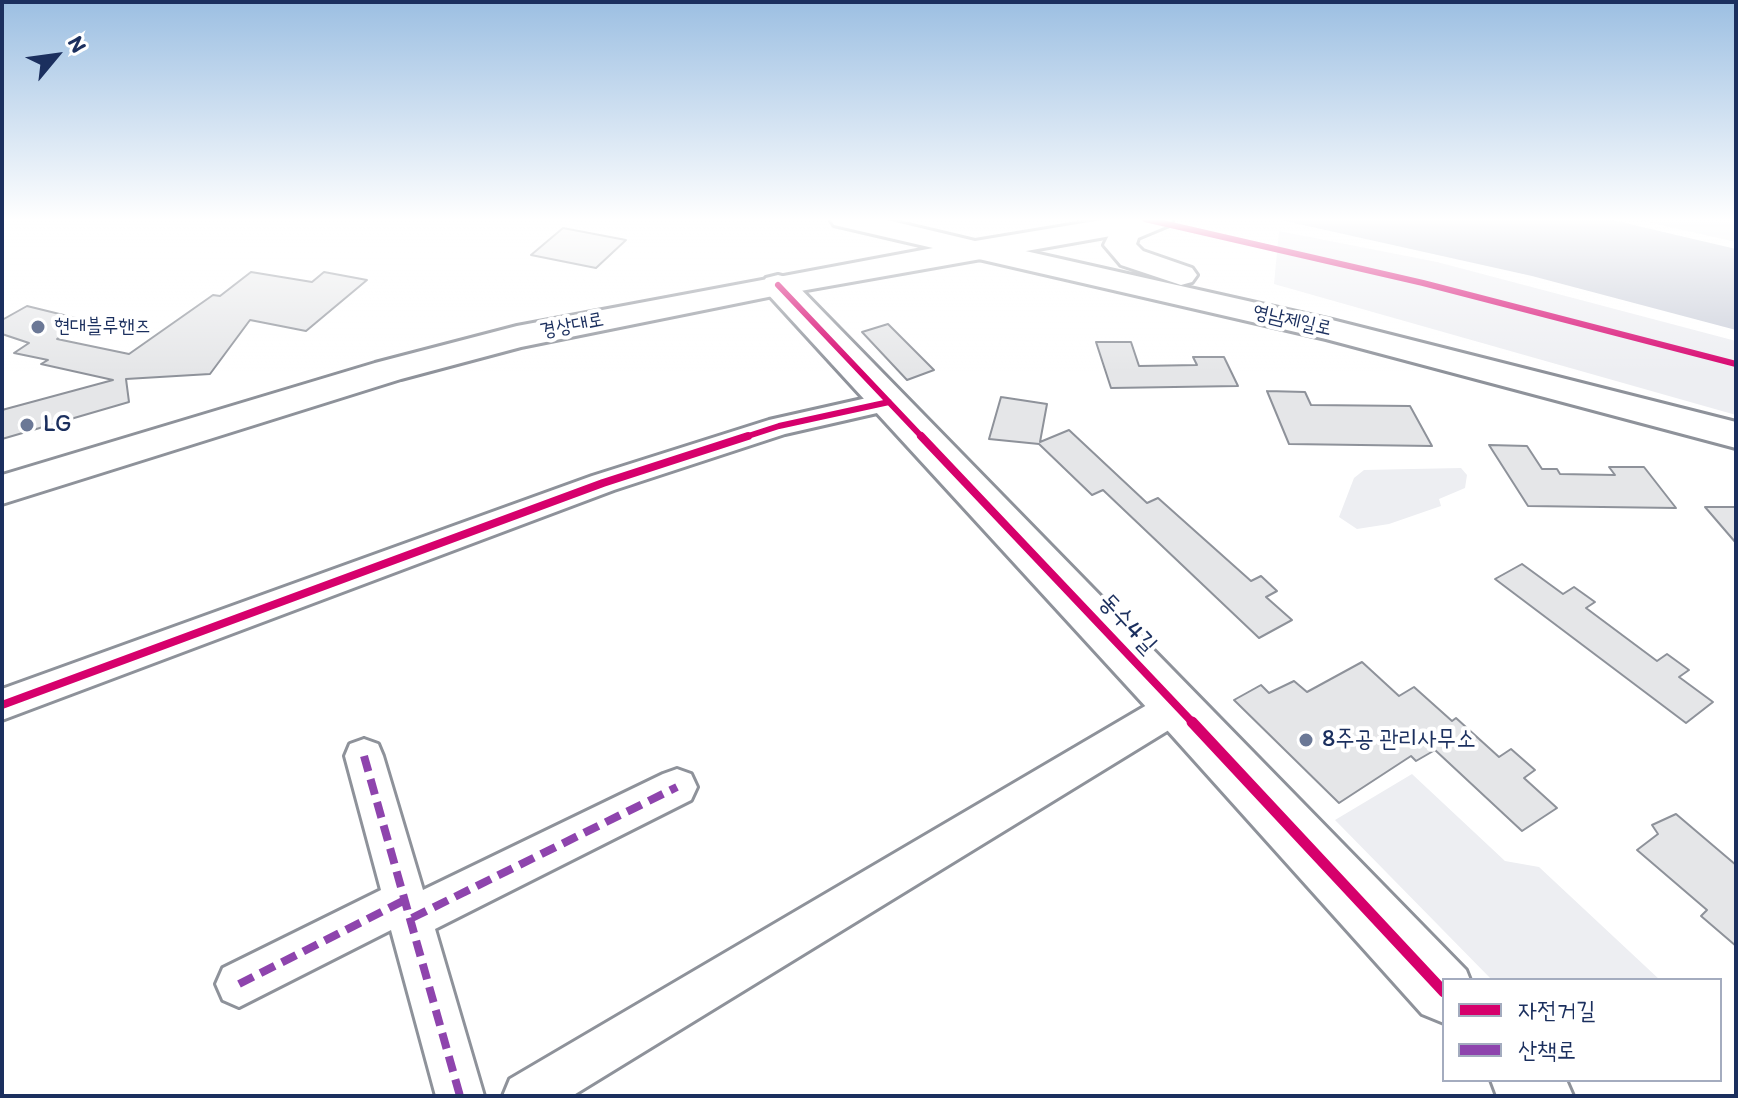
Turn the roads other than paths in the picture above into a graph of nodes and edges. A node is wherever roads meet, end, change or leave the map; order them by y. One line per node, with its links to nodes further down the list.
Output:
1 (795, 270): 6 (street)
2 (816, 270): 6 (street, 경상대로)
3 (1070, 270): 10 (street, 영남제일로)
4 (1134, 270): 7 (street, 영남제일로)
5 (1166, 270): 7 (street)
6 (789, 275): 8 (street, 동수4길); 11 (street, 경상대로); 12 (street, 경상대로)
7 (1202, 283): 9 (street, 영남제일로)
8 (889, 402): 13 (street); 14 (street, 동수4길)
9 (1736, 417)
10 (1736, 435)
11 (2, 466)
12 (2, 490)
13 (2, 705)
14 (1177, 706): 19 (street, 동수4길); 21 (street)
15 (364, 756): 17 (street)
16 (677, 787): 17 (street)
17 (409, 909): 18 (street); 20 (street)
18 (239, 984)
19 (1442, 990)
20 (460, 1096)
21 (527, 1096)

